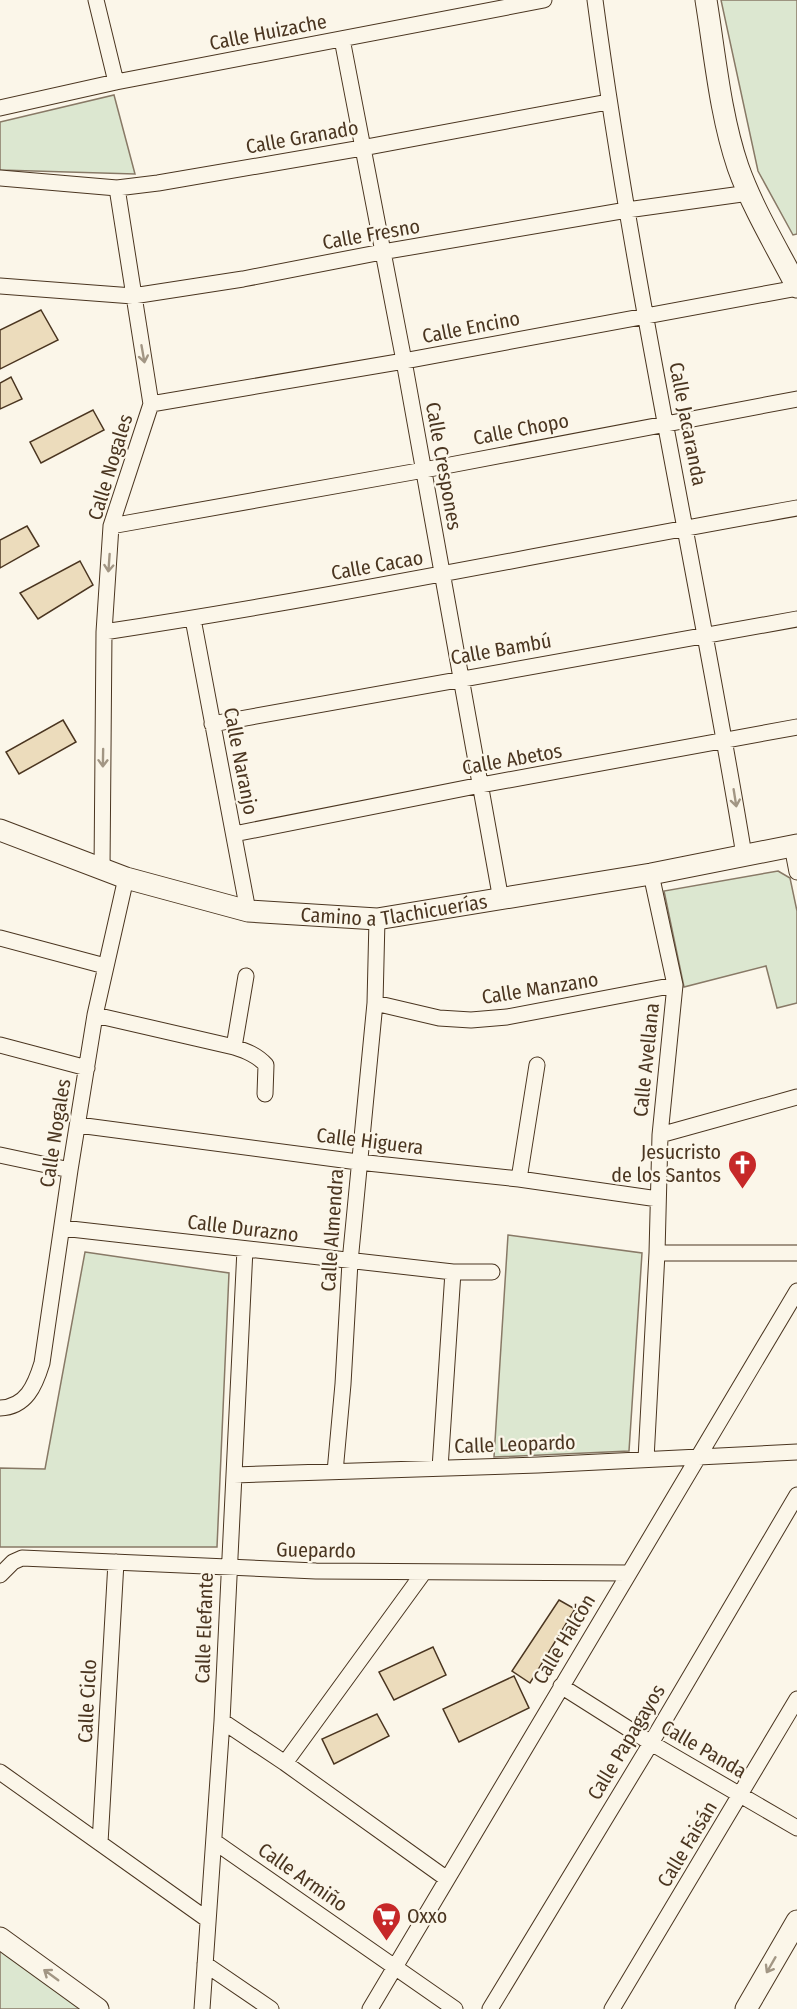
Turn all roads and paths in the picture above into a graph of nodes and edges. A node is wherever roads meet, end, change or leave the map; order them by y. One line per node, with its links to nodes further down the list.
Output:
1 (96, 0): 6 (street)
2 (544, 0): 5 (street, Calle Huizache)
3 (595, 0): 7 (street, Calle Jacaranda)
4 (706, 0): 12 (street)
5 (342, 39): 6 (street, Calle Huizache); 9 (street, Calle Crespones)
6 (116, 82): 8 (street, Calle Huizache)
7 (608, 102): 9 (street, Calle Granado); 13 (street, Calle Jacaranda)
8 (0, 108)
9 (363, 148): 11 (street, Calle Granado); 14 (street, Calle Crespones)
10 (0, 178): 11 (street, Calle Granado)
11 (117, 188): 17 (street, Calle Nogales)
12 (749, 193): 13 (street, Calle Fresno); 16 (street)
13 (627, 210): 14 (street, Calle Fresno); 18 (street, Calle Jacaranda)
14 (382, 252): 17 (street, Calle Fresno); 19 (street, Calle Crespones)
15 (0, 286): 17 (street, Calle Fresno)
16 (797, 287): 18 (street, Calle Encino)
17 (133, 296): 21 (street, Calle Nogales, one-way to 21)
18 (645, 316): 19 (street, Calle Encino); 22 (street, Calle Jacaranda)
19 (404, 361): 21 (street, Calle Encino); 23 (street, Calle Crespones)
20 (797, 399): 22 (street, Calle Chopo)
21 (151, 404): 25 (street, Calle Nogales)
22 (667, 422): 23 (street, Calle Chopo); 26 (street, Calle Jacaranda)
23 (424, 470): 25 (street, Calle Chopo); 27 (street, Calle Crespones)
24 (797, 508): 26 (street, Calle Cacao)
25 (111, 526): 30 (street, Calle Nogales, one-way to 30)
26 (686, 528): 27 (street, Calle Cacao); 31 (street, Calle Jacaranda)
27 (442, 575): 28 (street, Calle Cacao); 32 (street, Calle Crespones)
28 (194, 619): 30 (street, Calle Cacao); 33 (street, Calle Naranjo)
29 (797, 619): 31 (street, Calle Bambú)
30 (104, 632): 41 (street, Calle Nogales, one-way to 41)
31 (706, 635): 32 (street, Calle Bambú); 35 (street, Calle Jacaranda)
32 (460, 678): 33 (street, Calle Bambú); 36 (street, Calle Crespones)
33 (212, 724): 38 (street, Calle Naranjo)
34 (797, 727): 35 (street, Calle Abetos)
35 (725, 741): 36 (street, Calle Abetos); 40 (street, Calle Jacaranda, one-way to 40)
36 (481, 785): 38 (street, Calle Abetos); 45 (street, Calle Crespones)
37 (0, 830): 41 (street, Camino a Tlachicuerías)
38 (234, 834): 46 (street, Calle Naranjo)
39 (794, 845): 40 (street, Camino a Tlachicuerías); 42 (street)
40 (744, 855): 43 (street, Camino a Tlachicuerías)
41 (102, 870): 44 (street, Camino a Tlachicuerías)
42 (797, 872)
43 (651, 874): 45 (street, Camino a Tlachicuerías); 51 (street, Calle Avellana)
44 (126, 878): 46 (street, Camino a Tlachicuerías); 49 (street, Calle Nogales)
45 (501, 900): 47 (street, Camino a Tlachicuerías)
46 (248, 911): 47 (street, Camino a Tlachicuerías)
47 (377, 919): 52 (street, Calle Almendra)
48 (0, 938): 49 (street)
49 (105, 966): 53 (street, Calle Nogales)
50 (246, 976): 55 (street)
51 (675, 985): 52 (street, Calle Manzano); 61 (street, Calle Avellana)
52 (375, 1003): 63 (street, Calle Almendra)
53 (95, 1015): 55 (street); 57 (street, Calle Nogales)
54 (0, 1045): 57 (street)
55 (234, 1047): 58 (street)
56 (537, 1065): 65 (street)
57 (87, 1068): 60 (street, Calle Nogales)
58 (265, 1094)
59 (797, 1096): 61 (street)
60 (78, 1125): 63 (street, Calle Higuera); 64 (street, Calle Nogales)
61 (660, 1135): 66 (street, Calle Avellana)
62 (0, 1155): 64 (street)
63 (358, 1162): 65 (street, Calle Higuera); 71 (street, Calle Almendra)
64 (70, 1170): 67 (street, Calle Nogales)
65 (519, 1179): 66 (street, Calle Higuera)
66 (658, 1199): 69 (street, Calle Avellana)
67 (62, 1228): 68 (street, Calle Durazno); 75 (street, Calle Nogales)
68 (244, 1249): 71 (street, Calle Durazno); 81 (street, Calle Elefante)
69 (657, 1253): 70 (street); 78 (street, Calle Avellana)
70 (797, 1253)
71 (350, 1262): 72 (street, Calle Durazno); 80 (street, Calle Almendra)
72 (453, 1272): 73 (street, Calle Durazno); 79 (street)
73 (492, 1272)
74 (797, 1292): 77 (street, Calle Halcón)
75 (0, 1408)
76 (797, 1452): 77 (street, Calle Leopardo)
77 (698, 1456): 78 (street, Calle Leopardo); 87 (street, Calle Halcón)
78 (645, 1459): 79 (street, Calle Leopardo)
79 (440, 1468): 80 (street, Calle Leopardo)
80 (335, 1472): 81 (street, Calle Leopardo)
81 (234, 1474): 84 (street, Calle Elefante)
82 (797, 1495): 91 (street, Calle Papagayos)
83 (116, 1562): 84 (street, Guepardo); 85 (street, Guepardo); 97 (street, Calle Ciclo)
84 (228, 1569): 86 (street, Guepardo); 90 (street, Calle Elefante)
85 (3, 1571)
86 (424, 1572): 87 (street, Guepardo); 92 (street)
87 (628, 1573): 88 (street, Calle Halcón)
88 (561, 1686): 91 (street, Calle Panda); 98 (street, Calle Halcón)
89 (797, 1699): 94 (street, Calle Faisán)
90 (222, 1721): 92 (street); 96 (street, Calle Elefante)
91 (651, 1743): 94 (street, Calle Panda); 109 (street, Calle Papagayos)
92 (285, 1764): 98 (street)
93 (0, 1772): 97 (street)
94 (741, 1795): 95 (street, Calle Panda); 110 (street, Calle Faisán)
95 (797, 1828)
96 (215, 1842): 99 (street, Calle Elefante); 103 (street, Calle Armiño)
97 (100, 1843): 99 (street)
98 (447, 1879): 103 (street, Calle Halcón)
99 (208, 1920): 102 (street, Calle Elefante)
100 (794, 1934): 111 (street, one-way to 111)
101 (0, 1938): 104 (street, one-way to 101)
102 (205, 1964): 105 (street, Calle Elefante); 106 (street)
103 (395, 1966): 107 (street, Calle Halcón); 108 (street, Calle Armiño)
104 (98, 2009)
105 (202, 2009)
106 (271, 2009)
107 (370, 2009)
108 (455, 2009)
109 (490, 2009)
110 (612, 2009)
111 (746, 2009)

